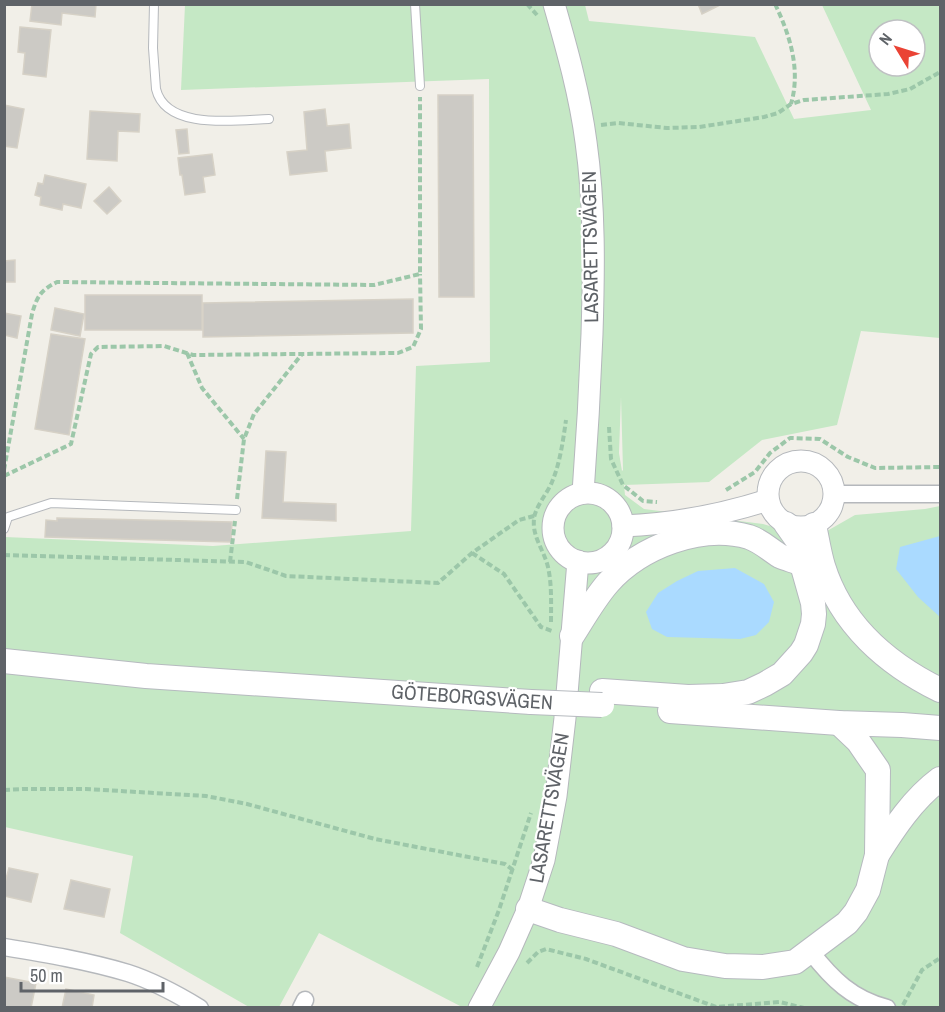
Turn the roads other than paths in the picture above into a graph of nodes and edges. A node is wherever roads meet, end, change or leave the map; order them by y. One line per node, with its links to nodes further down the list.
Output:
1 (153, 4): 5 (lane)
2 (416, 4): 4 (lane)
3 (554, 4): 6 (street, LASARETTSVÄGEN)
4 (420, 86)
5 (269, 119)
6 (584, 493): 13 (street); 15 (street)
7 (835, 494): 8 (street); 9 (street); 12 (street)
8 (940, 494)
9 (768, 500): 11 (street); 13 (street)
10 (236, 510): 14 (lane)
11 (786, 524): 12 (street); 16 (main road)
12 (814, 525): 19 (main road)
13 (623, 526): 15 (street)
14 (4, 529)
15 (578, 561): 17 (street, LASARETTSVÄGEN)
16 (802, 564): 17 (main road); 20 (main road)
17 (558, 636): 25 (street, LASARETTSVÄGEN)
18 (4, 662): 20 (main road, GÖTEBORGSVÄGEN, bridge)
19 (940, 690)
20 (602, 698): 21 (main road, GÖTEBORGSVÄGEN)
21 (838, 723): 22 (main road, GÖTEBORGSVÄGEN); 24 (main road)
22 (940, 728)
23 (940, 779): 24 (main road)
24 (877, 855): 27 (main road)
25 (528, 909): 27 (main road); 29 (street, LASARETTSVÄGEN)
26 (4, 947): 28 (street)
27 (811, 952): 30 (street)
28 (200, 1008)
29 (479, 1008)
30 (887, 1008)

